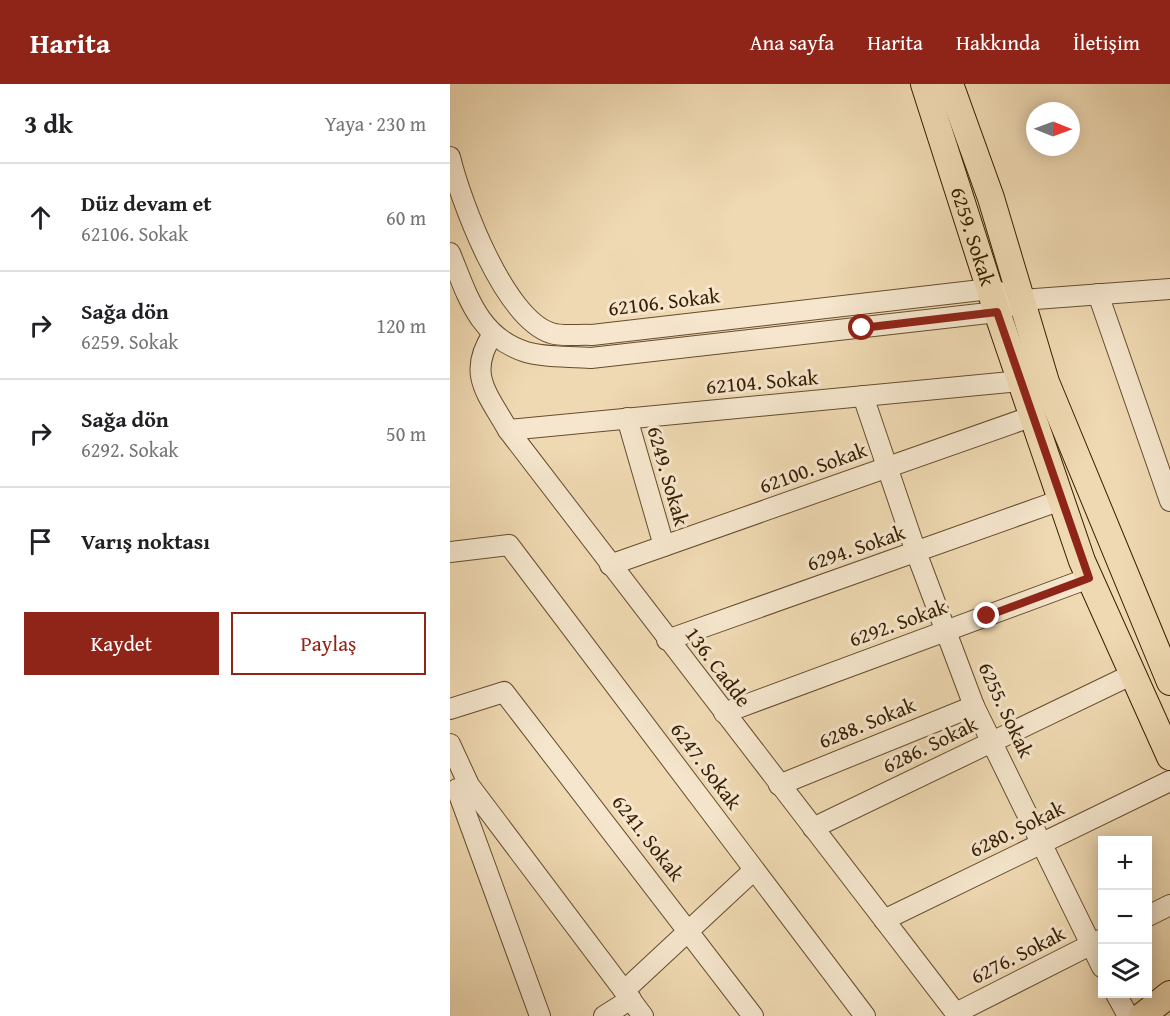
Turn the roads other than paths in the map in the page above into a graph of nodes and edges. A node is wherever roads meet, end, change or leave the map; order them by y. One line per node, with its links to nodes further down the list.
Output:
1 (924, 84): 8 (main road, 6259. Sokak)
2 (950, 84): 7 (main road, 6259. Sokak)
3 (450, 157): 8 (street, 62106. Sokak)
4 (450, 253): 9 (street)
5 (1170, 289): 6 (street)
6 (1098, 294): 7 (street); 17 (street)
7 (1022, 300): 8 (street); 25 (main road, 6259. Sokak)
8 (994, 301): 9 (street); 10 (main road, 6259. Sokak)
9 (493, 334): 14 (street, 136. Cadde)
10 (1021, 381): 11 (street, 62104. Sokak); 12 (main road, 6259. Sokak)
11 (863, 396): 13 (street, 62104. Sokak); 15 (street, 6255. Sokak)
12 (1033, 416): 15 (street, 62100. Sokak); 16 (main road, 6259. Sokak)
13 (627, 418): 14 (street, 62104. Sokak); 18 (street, 6249. Sokak)
14 (508, 430): 21 (street, 136. Cadde)
15 (886, 468): 18 (street, 62100. Sokak); 20 (street, 6255. Sokak)
16 (1061, 500): 20 (street, 6294. Sokak); 22 (main road, 6259. Sokak)
17 (1170, 501)
18 (664, 546): 21 (street, 62100. Sokak)
19 (450, 552): 39 (street, 6247. Sokak)
20 (916, 552): 23 (street, 6255. Sokak); 24 (street, 6294. Sokak)
21 (610, 565): 24 (street, 136. Cadde)
22 (1089, 578): 23 (street, 6292. Sokak); 26 (main road, 6259. Sokak)
23 (946, 631): 28 (street, 6255. Sokak); 30 (street, 6292. Sokak)
24 (667, 640): 30 (street, 136. Cadde)
25 (1165, 653): 27 (main road, 6259. Sokak)
26 (1133, 675): 31 (street, 6286. Sokak); 33 (main road, 6259. Sokak)
27 (1170, 682)
28 (974, 706): 31 (street, 6255. Sokak); 35 (street, 6288. Sokak)
29 (450, 709): 43 (street, 6241. Sokak)
30 (724, 713): 35 (street, 136. Cadde)
31 (993, 742): 37 (street, 6286. Sokak); 38 (street, 6255. Sokak)
32 (450, 744): 36 (street)
33 (1170, 757)
34 (1170, 781): 38 (street, 6280. Sokak)
35 (779, 785): 37 (street, 136. Cadde)
36 (458, 788): 45 (street); 49 (street)
37 (813, 828): 42 (street, 136. Cadde)
38 (1043, 843): 42 (street, 6280. Sokak); 44 (street, 6255. Sokak)
39 (754, 870): 43 (street); 53 (street, 6247. Sokak)
40 (1170, 905): 41 (street)
41 (1152, 914)
42 (884, 920): 48 (street, 136. Cadde)
43 (690, 930): 45 (street); 52 (street, 6241. Sokak)
44 (1097, 942): 48 (street, 6276. Sokak)
45 (628, 994): 50 (street); 51 (street)
46 (1170, 994): 55 (main road)
47 (1119, 998): 54 (street)
48 (957, 1015)
49 (540, 1016)
50 (604, 1016)
51 (643, 1016)
52 (753, 1016)
53 (865, 1016)
54 (1128, 1016)
55 (1142, 1016)

